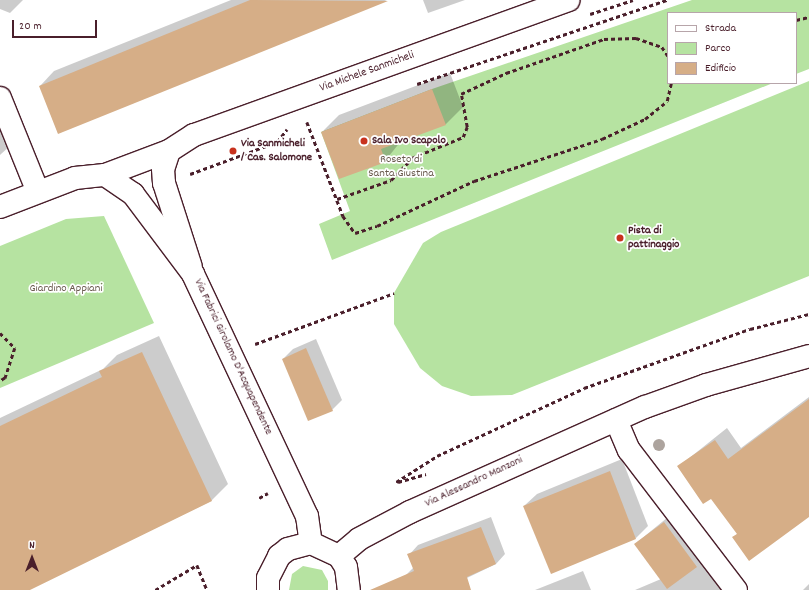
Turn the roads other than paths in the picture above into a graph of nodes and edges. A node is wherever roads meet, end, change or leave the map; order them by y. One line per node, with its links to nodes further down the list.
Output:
1 (568, 0): 3 (street, Via Michele Sanmicheli)
2 (0, 98): 5 (street)
3 (169, 151): 4 (street, Via Michele Sanmicheli); 7 (street)
4 (105, 175): 5 (street, Via Michele Sanmicheli); 7 (street, Via Fabrici Girolamo D'Acquapendente)
5 (38, 192): 6 (street, Via Michele Sanmicheli)
6 (0, 207)
7 (193, 274): 10 (street, Via Fabrici Girolamo D'Acquapendente)
8 (809, 356): 9 (street, Via Alessandro Manzoni)
9 (616, 420): 11 (street, Via Alessandro Manzoni); 15 (street)
10 (311, 543): 11 (street); 13 (street)
11 (339, 556): 14 (street)
12 (263, 590): 13 (street)
13 (268, 590)
14 (349, 590)
15 (736, 590)

